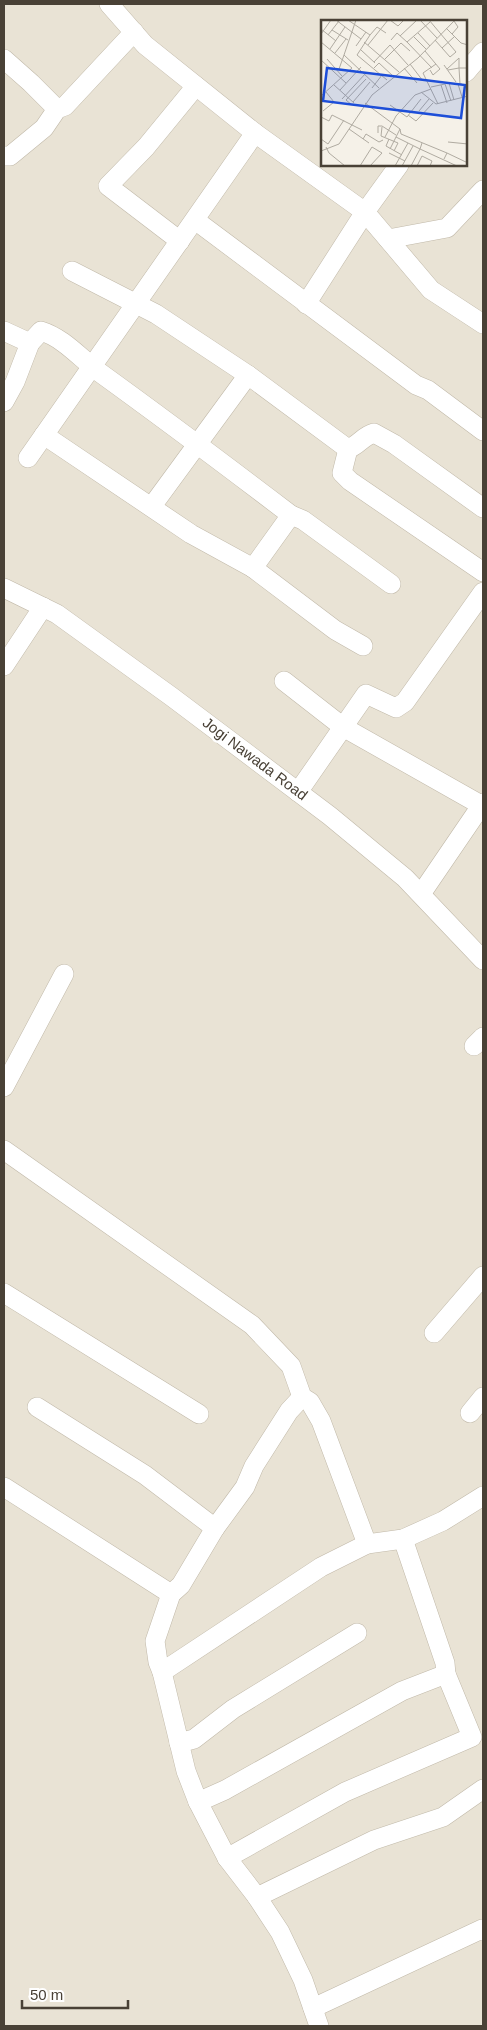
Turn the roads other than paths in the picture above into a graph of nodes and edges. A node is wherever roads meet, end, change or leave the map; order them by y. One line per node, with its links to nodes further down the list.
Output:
1 (109, 4): 2 (street)
2 (134, 32): 6 (street); 7 (street)
3 (483, 52): 5 (street)
4 (4, 59): 7 (street)
5 (467, 71)
6 (196, 86): 8 (street); 15 (street)
7 (57, 109): 9 (street)
8 (255, 133): 12 (street); 13 (street)
9 (4, 156)
10 (398, 166): 12 (street)
11 (483, 190): 14 (street)
12 (365, 212): 14 (street); 18 (street)
13 (194, 220): 15 (street); 18 (street)
14 (388, 239): 19 (street)
15 (180, 241): 17 (street)
16 (72, 271): 17 (street)
17 (136, 304): 22 (street); 23 (street)
18 (306, 304): 25 (street)
19 (483, 323)
20 (4, 331): 21 (street)
21 (30, 343): 22 (street); 24 (street)
22 (92, 367): 26 (street); 27 (street)
23 (248, 375): 27 (street); 28 (street)
24 (4, 402)
25 (483, 431)
26 (44, 435): 29 (street); 30 (street)
27 (197, 443): 30 (street); 32 (street)
28 (348, 449): 31 (street); 34 (street)
29 (28, 458)
30 (152, 506): 33 (street)
31 (483, 508)
32 (291, 515): 33 (street); 35 (street)
33 (252, 568): 39 (street)
34 (483, 572)
35 (392, 584)
36 (4, 588): 38 (street, Jogi Nawada Road)
37 (483, 592): 42 (street)
38 (43, 607): 40 (street); 43 (street, Jogi Nawada Road)
39 (363, 646)
40 (4, 666)
41 (284, 680): 42 (street)
42 (343, 727): 43 (street); 44 (street)
43 (298, 792): 45 (street, Jogi Nawada Road)
44 (482, 804): 45 (street)
45 (421, 894): 46 (street, Jogi Nawada Road)
46 (483, 960)
47 (64, 974): 48 (street)
48 (4, 1086)
49 (4, 1150): 54 (street)
50 (483, 1276): 52 (street)
51 (4, 1293): 57 (street)
52 (434, 1333)
53 (483, 1397): 56 (street)
54 (302, 1398): 60 (street); 62 (street)
55 (37, 1407): 60 (street)
56 (470, 1413)
57 (199, 1414)
58 (4, 1487): 63 (street)
59 (483, 1496): 61 (street)
60 (216, 1528): 63 (street)
61 (403, 1539): 62 (street); 66 (street)
62 (367, 1544): 65 (street)
63 (171, 1594): 65 (street)
64 (357, 1633): 67 (street)
65 (162, 1672): 67 (street)
66 (446, 1674): 69 (street); 70 (street)
67 (179, 1743): 69 (street)
68 (483, 1789): 71 (street)
69 (198, 1802): 70 (street)
70 (227, 1858): 71 (street)
71 (256, 1897): 73 (street)
72 (483, 1931): 73 (street)
73 (313, 2008): 74 (street)
74 (319, 2026)

